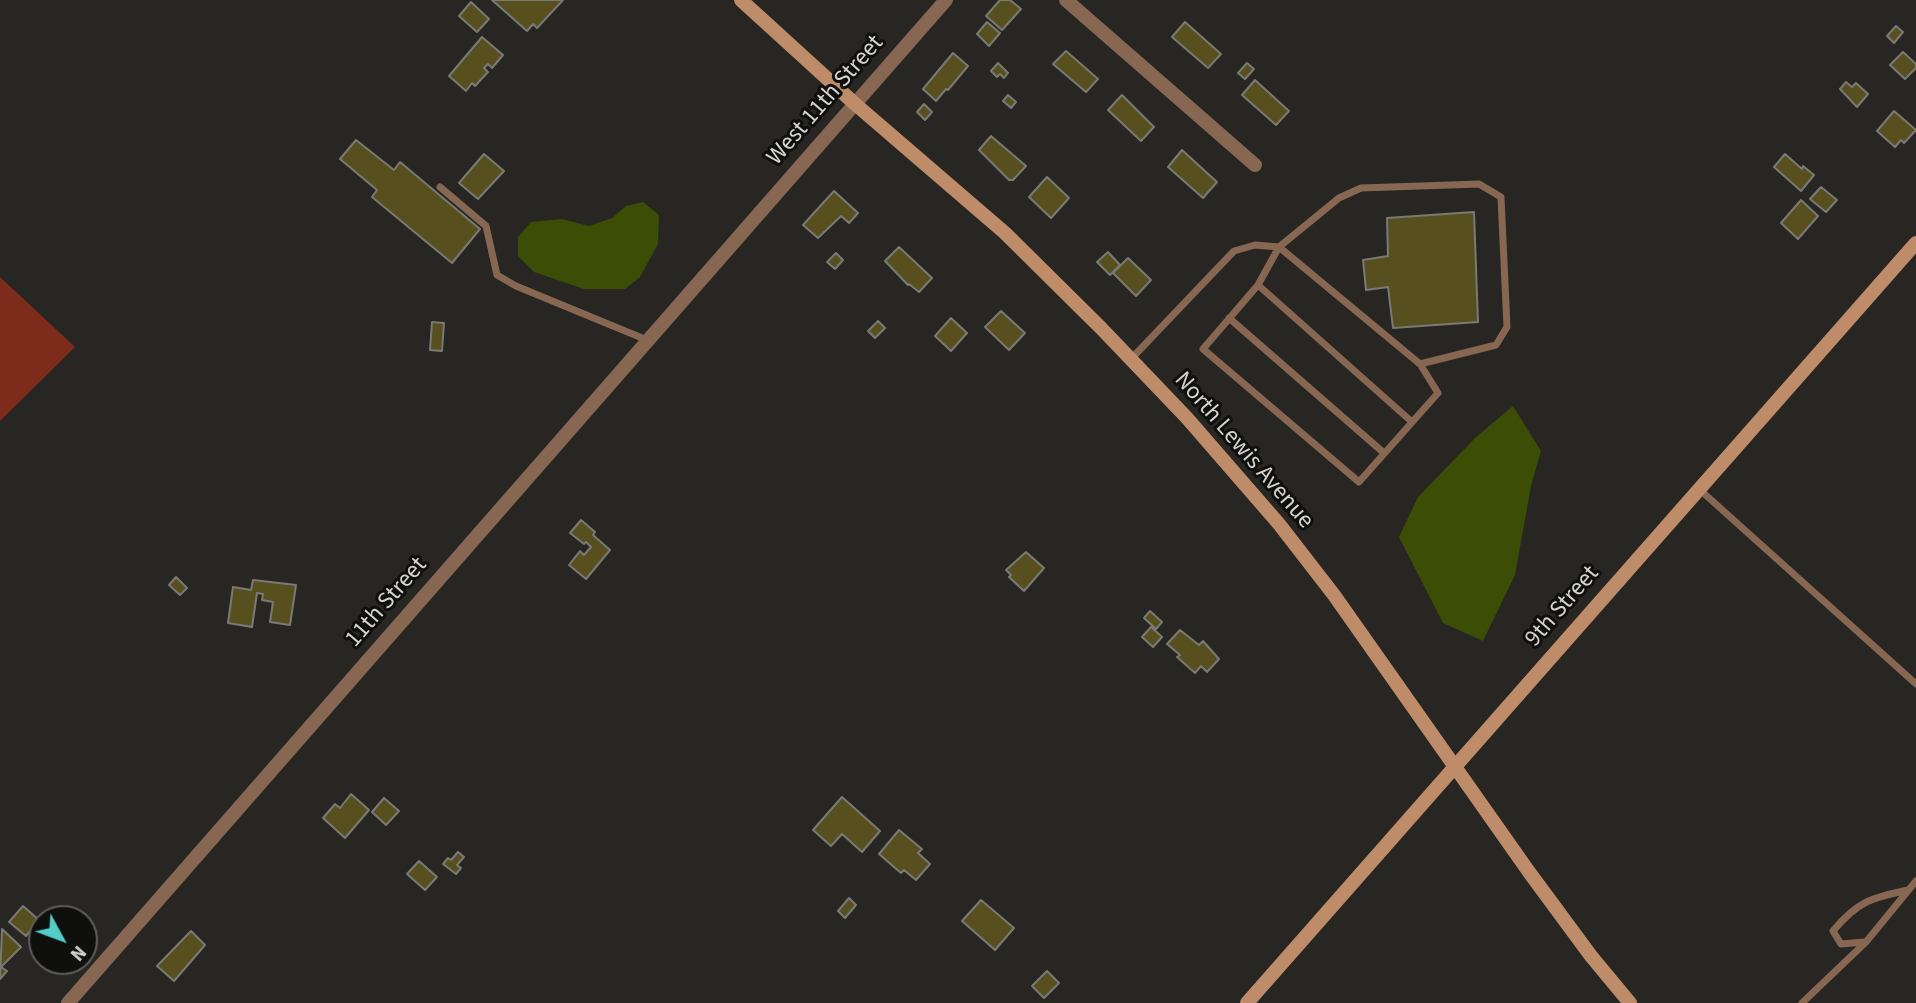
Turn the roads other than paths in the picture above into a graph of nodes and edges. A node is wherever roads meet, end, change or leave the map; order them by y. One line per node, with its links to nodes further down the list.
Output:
1 (741, 0): 4 (main road, North Lewis Avenue)
2 (946, 0): 4 (street, West 11th Street)
3 (1066, 0): 5 (street)
4 (854, 103): 7 (street, West 11th Street); 13 (main road, North Lewis Avenue)
5 (1255, 165)
6 (440, 187): 12 (lane)
7 (740, 232): 12 (street, 11th Street)
8 (1916, 243): 17 (main road, 9th Street)
9 (1279, 247): 10 (lane); 13 (lane); 14 (lane); 14 (lane)
10 (1258, 285): 11 (lane); 15 (lane)
11 (1229, 318): 16 (lane); 16 (lane)
12 (647, 340): 23 (street, 11th Street)
13 (1131, 359): 19 (main road, North Lewis Avenue)
14 (1420, 364): 15 (lane)
15 (1412, 422): 16 (lane)
16 (1384, 453)
17 (1699, 489): 18 (lane); 19 (main road, 9th Street)
18 (1916, 684)
19 (1454, 765): 24 (main road, 9th Street); 25 (main road, North Lewis Avenue)
20 (1916, 881): 21 (lane)
21 (1908, 890): 22 (lane); 22 (lane)
22 (1866, 942): 26 (lane)
23 (68, 1003)
24 (1247, 1003)
25 (1630, 1003)
26 (1802, 1003)

